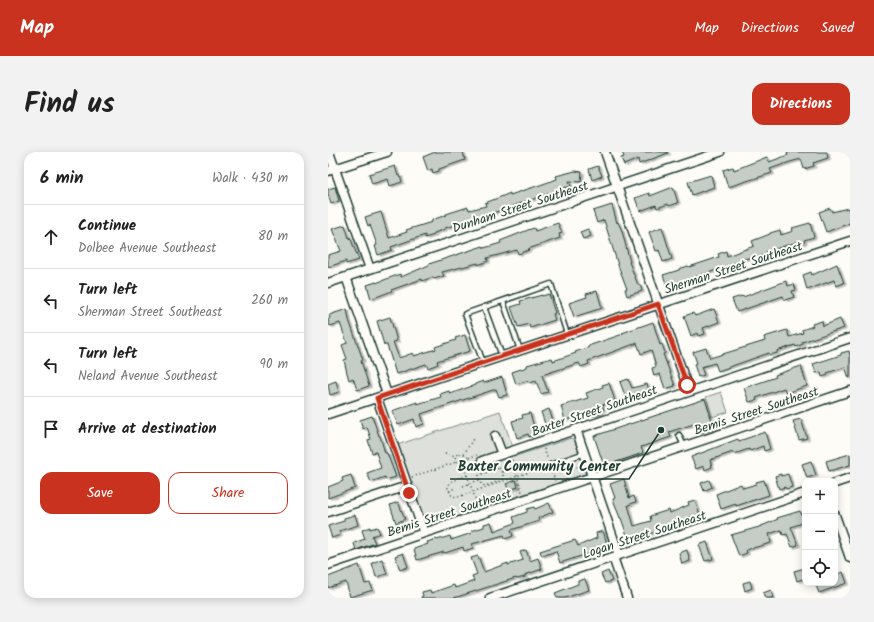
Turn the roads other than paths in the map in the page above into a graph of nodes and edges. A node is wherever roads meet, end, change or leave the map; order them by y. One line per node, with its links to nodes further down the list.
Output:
1 (329, 152): 5 (street)
2 (387, 152): 5 (street)
3 (604, 152): 6 (street)
4 (720, 152): 6 (street, Dunham Street Southeast)
5 (332, 170): 8 (street)
6 (616, 186): 8 (street, Dunham Street Southeast); 12 (street)
7 (850, 241): 12 (street, Sherman Street Southeast)
8 (370, 269): 9 (street, Dunham Street Southeast)
9 (346, 277): 10 (street, Dunham Street Southeast); 21 (street)
10 (328, 283)
11 (503, 301): 13 (lane); 14 (lane); 16 (lane)
12 (658, 304): 14 (street, Sherman Street Southeast); 19 (street)
13 (484, 307): 17 (lane); 18 (lane)
14 (567, 334): 16 (street, Sherman Street Southeast)
15 (850, 338): 19 (street, Baxter Street Southeast)
16 (520, 350): 17 (street, Sherman Street Southeast)
17 (502, 356): 18 (street, Sherman Street Southeast)
18 (483, 362): 21 (street, Sherman Street Southeast)
19 (689, 391): 24 (street, Baxter Street Southeast)
20 (850, 391): 27 (street, Bemis Street Southeast)
21 (387, 394): 22 (street, Sherman Street Southeast)
22 (377, 398): 23 (street, Sherman Street Southeast); 35 (street)
23 (328, 414)
24 (576, 429): 28 (street); 29 (street, Baxter Street Southeast)
25 (680, 434): 27 (lane)
26 (495, 436): 29 (street)
27 (684, 446): 32 (street, Bemis Street Southeast)
28 (585, 453): 31 (lane); 32 (street)
29 (502, 454): 30 (street, Baxter Street Southeast)
30 (481, 457)
31 (550, 465)
32 (593, 477): 39 (street, Bemis Street Southeast); 40 (street)
33 (850, 478): 34 (street)
34 (838, 482)
35 (407, 486): 37 (street); 39 (street)
36 (802, 494): 40 (street, Logan Street Southeast)
37 (328, 512)
38 (838, 523): 41 (street)
39 (424, 533): 42 (street, Bemis Street Southeast)
40 (616, 556): 43 (street, Logan Street Southeast); 44 (street)
41 (850, 558)
42 (328, 565)
43 (490, 598)
44 (627, 598)

